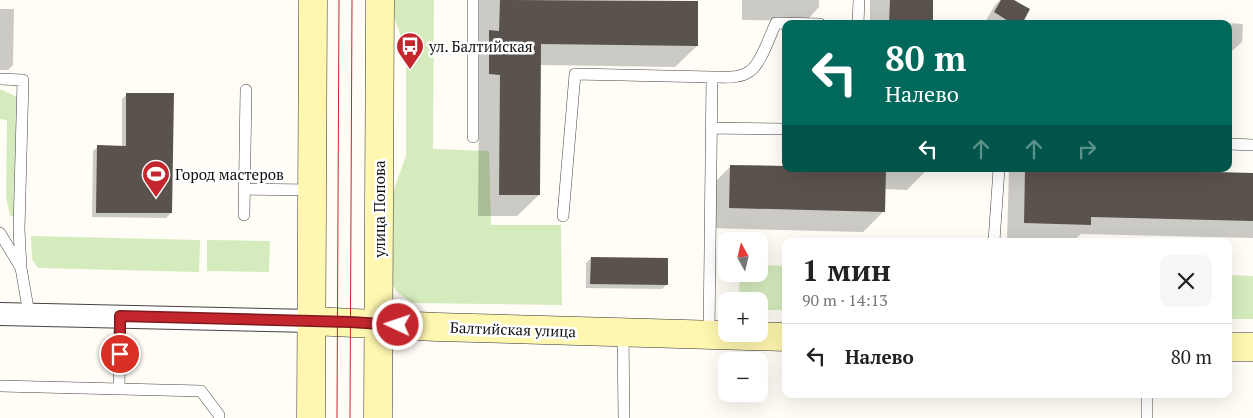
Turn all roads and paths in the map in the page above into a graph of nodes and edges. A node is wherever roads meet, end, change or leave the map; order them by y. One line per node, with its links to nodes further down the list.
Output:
1 (313, 0): 17 (main road)
2 (380, 0): 27 (main road, улица Попова)
3 (474, 0): 12 (lane)
4 (859, 0): 5 (lane)
5 (858, 20)
6 (782, 23): 7 (lane)
7 (712, 77): 10 (lane); 19 (lane)
8 (0, 78): 22 (lane)
9 (246, 90): 16 (lane)
10 (711, 128): 11 (lane); 29 (lane)
11 (782, 129)
12 (473, 137)
13 (1232, 144): 14 (lane)
14 (1253, 145)
15 (999, 172): 21 (lane)
16 (245, 189): 17 (lane); 18 (lane)
17 (312, 190): 26 (main road)
18 (244, 215)
19 (563, 216)
20 (0, 233): 22 (lane)
21 (994, 238)
22 (21, 268): 24 (lane)
23 (0, 314): 24 (street, Балтийская улица)
24 (30, 314): 25 (street, Балтийская улица)
25 (120, 316): 26 (street, Балтийская улица); 34 (lane)
26 (312, 321): 27 (main road, Балтийская улица); 37 (main road)
27 (378, 324): 28 (main road, Балтийская улица); 38 (main road, улица Попова)
28 (622, 332): 29 (main road, Балтийская улица); 39 (lane)
29 (709, 334): 30 (main road, Балтийская улица)
30 (782, 337)
31 (1232, 346): 32 (main road)
32 (1253, 347)
33 (0, 386): 34 (lane)
34 (119, 389): 36 (lane)
35 (1147, 398): 40 (lane)
36 (219, 418)
37 (311, 418)
38 (378, 418)
39 (624, 418)
40 (1147, 418)

